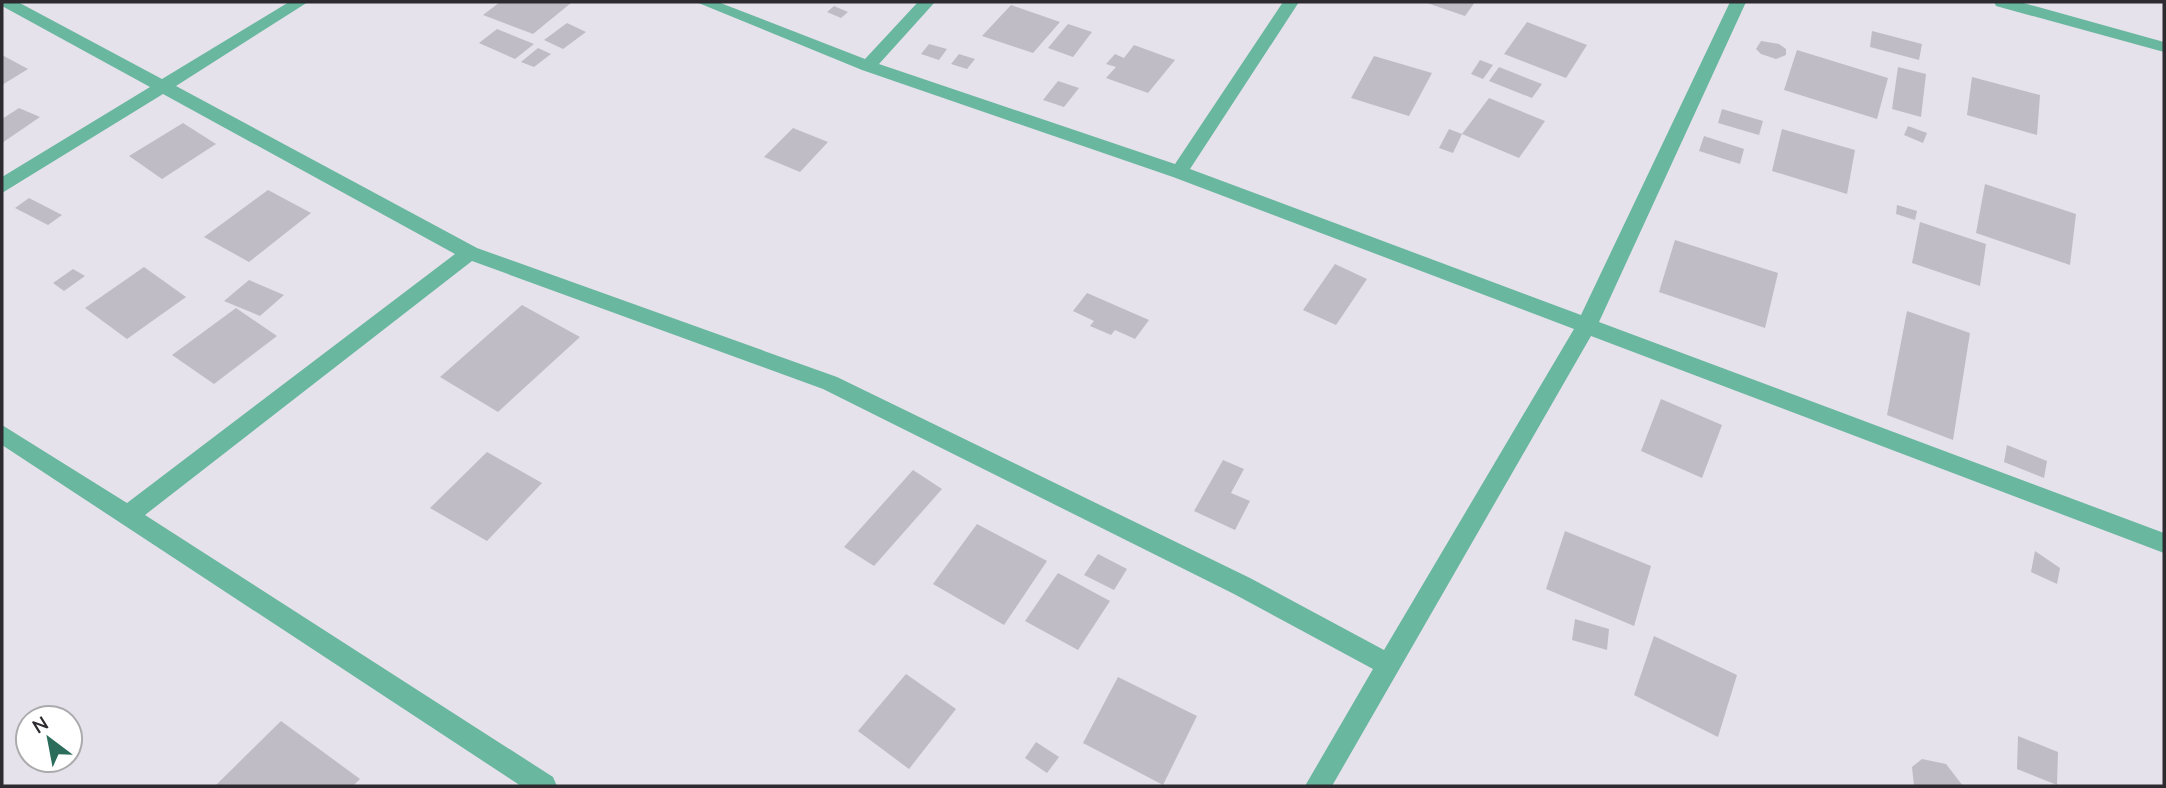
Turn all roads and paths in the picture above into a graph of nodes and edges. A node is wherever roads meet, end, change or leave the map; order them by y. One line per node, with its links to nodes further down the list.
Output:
1 (6, 2): 10 (street)
2 (300, 2): 10 (street)
3 (704, 2): 9 (street)
4 (927, 2): 9 (street)
5 (1291, 2): 11 (street)
6 (1738, 2): 14 (street)
7 (2001, 2): 8 (street)
8 (2164, 47)
9 (868, 66): 11 (street)
10 (165, 87): 12 (street); 13 (street)
11 (1179, 172): 14 (street)
12 (2, 186)
13 (470, 253): 16 (street); 18 (street)
14 (1586, 327): 17 (street); 18 (street)
15 (2, 434): 16 (street)
16 (127, 516): 19 (street)
17 (2164, 542)
18 (1390, 664): 20 (street)
19 (544, 786)
20 (1318, 786)

